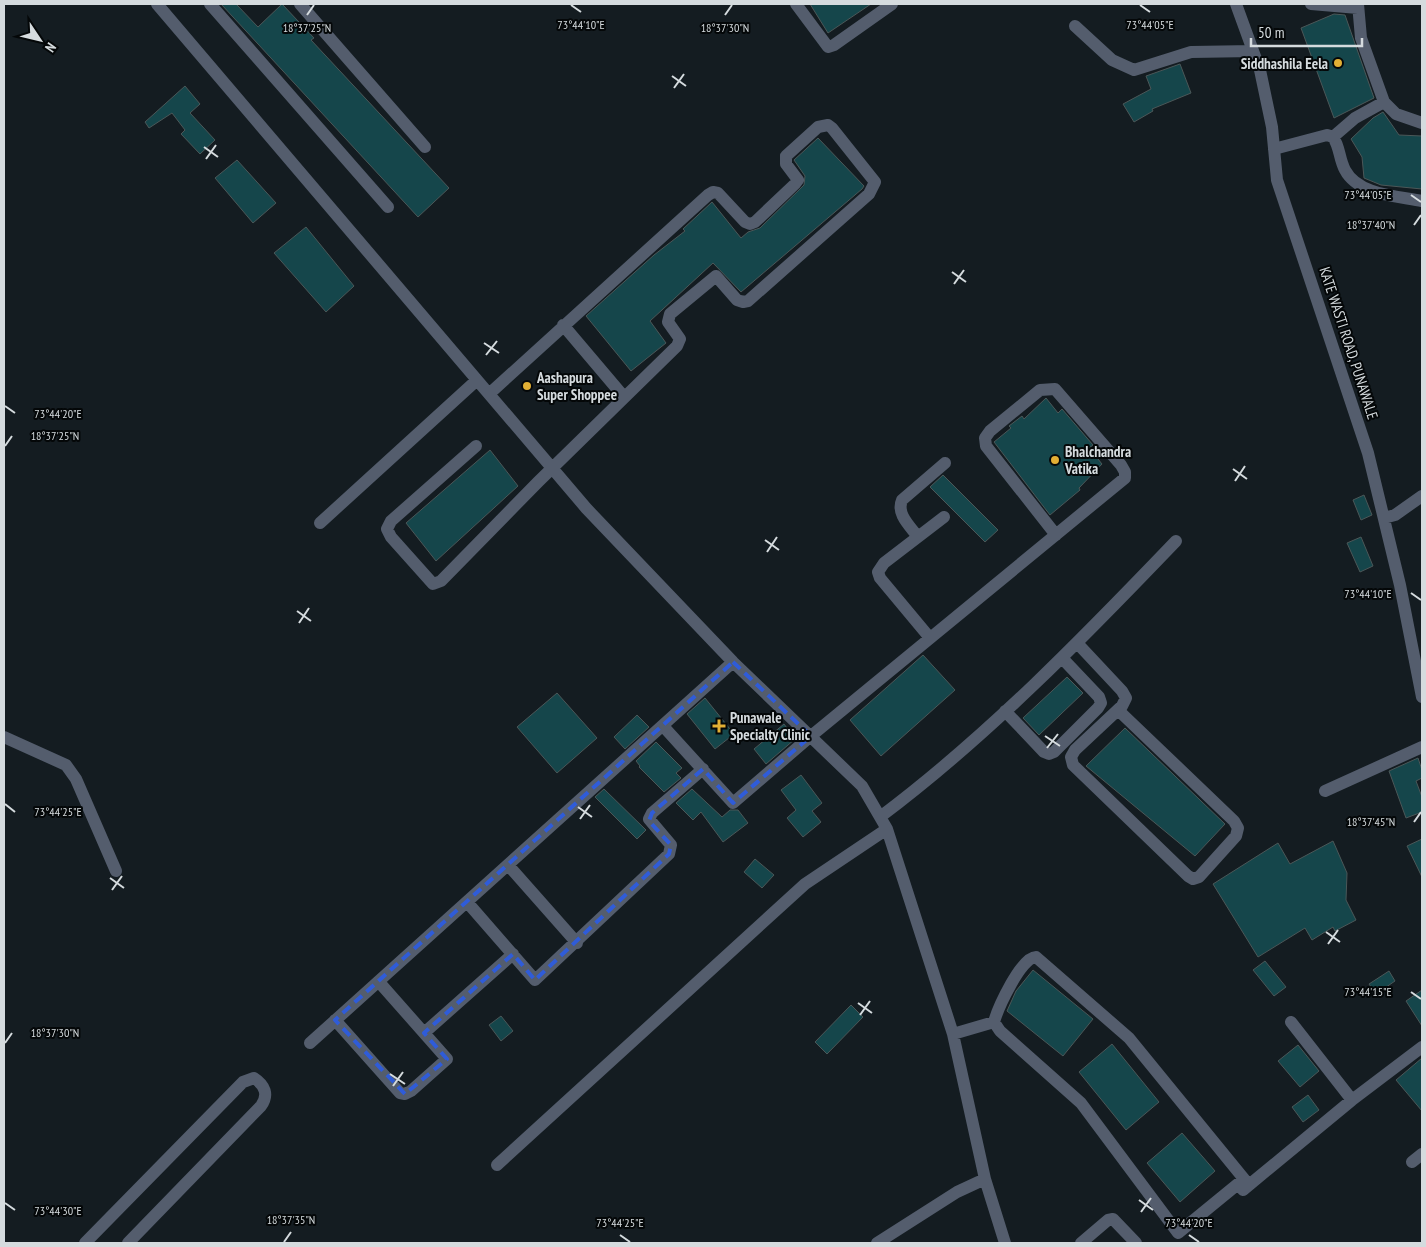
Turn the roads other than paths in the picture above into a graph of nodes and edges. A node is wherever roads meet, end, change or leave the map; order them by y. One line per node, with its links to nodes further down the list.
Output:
1 (156, 4): 19 (street)
2 (210, 4): 17 (street)
3 (300, 4): 14 (street)
4 (796, 4): 5 (street)
5 (892, 4)
6 (1236, 4): 10 (street, KATE WASTI ROAD, PUNAWALE)
7 (1312, 4): 8 (street)
8 (1358, 6): 11 (street)
9 (1075, 26): 10 (street)
10 (1253, 51): 15 (street, KATE WASTI ROAD, PUNAWALE)
11 (1384, 102): 12 (street); 13 (street)
12 (1422, 122)
13 (1333, 137): 15 (street); 16 (street)
14 (425, 147)
15 (1274, 149): 27 (street, KATE WASTI ROAD, PUNAWALE)
16 (1422, 201)
17 (388, 207)
18 (563, 325): 20 (street); 21 (street); 21 (street)
19 (477, 380): 20 (street); 28 (street)
20 (489, 394): 24 (street)
21 (624, 398): 24 (street)
22 (476, 446): 24 (street)
23 (945, 463): 30 (street)
24 (552, 468): 35 (street)
25 (1422, 496): 27 (street)
26 (944, 518): 30 (street)
27 (1384, 518): 36 (street, KATE WASTI ROAD, PUNAWALE)
28 (320, 523)
29 (1056, 535): 29 (street); 32 (street)
30 (918, 537): 32 (street)
31 (1176, 541): 33 (street)
32 (930, 638): 40 (street)
33 (1078, 644): 34 (street); 38 (street)
34 (1062, 658): 37 (street); 37 (street)
35 (733, 662): 39 (street); 40 (street)
36 (1422, 697)
37 (1005, 710): 45 (street)
38 (1118, 710): 38 (street)
39 (663, 726): 43 (street); 47 (street)
40 (811, 736): 43 (street); 45 (street)
41 (4, 738): 48 (street)
42 (1422, 747): 44 (street)
43 (702, 769): 50 (street)
44 (1325, 791)
45 (880, 817): 46 (street)
46 (887, 829): 57 (street); 63 (street)
47 (508, 865): 49 (street); 50 (street)
48 (116, 871)
49 (468, 902): 51 (street); 52 (street)
50 (577, 943): 51 (street)
51 (513, 954): 56 (street)
52 (379, 982): 53 (street); 56 (street)
53 (336, 1020): 56 (street); 58 (street)
54 (994, 1022): 57 (street); 65 (street); 65 (street)
55 (1290, 1022): 60 (street)
56 (424, 1033)
57 (954, 1034): 64 (street)
58 (310, 1043)
59 (1422, 1047): 60 (street)
60 (1352, 1100): 65 (street)
61 (1422, 1154): 62 (street)
62 (1412, 1162)
63 (497, 1165)
64 (985, 1179): 68 (street); 69 (street)
65 (1246, 1182): 72 (street)
66 (85, 1243): 67 (street)
67 (128, 1243)
68 (877, 1243)
69 (1005, 1243)
70 (1081, 1243): 71 (street)
71 (1136, 1243)
72 (1178, 1243)

